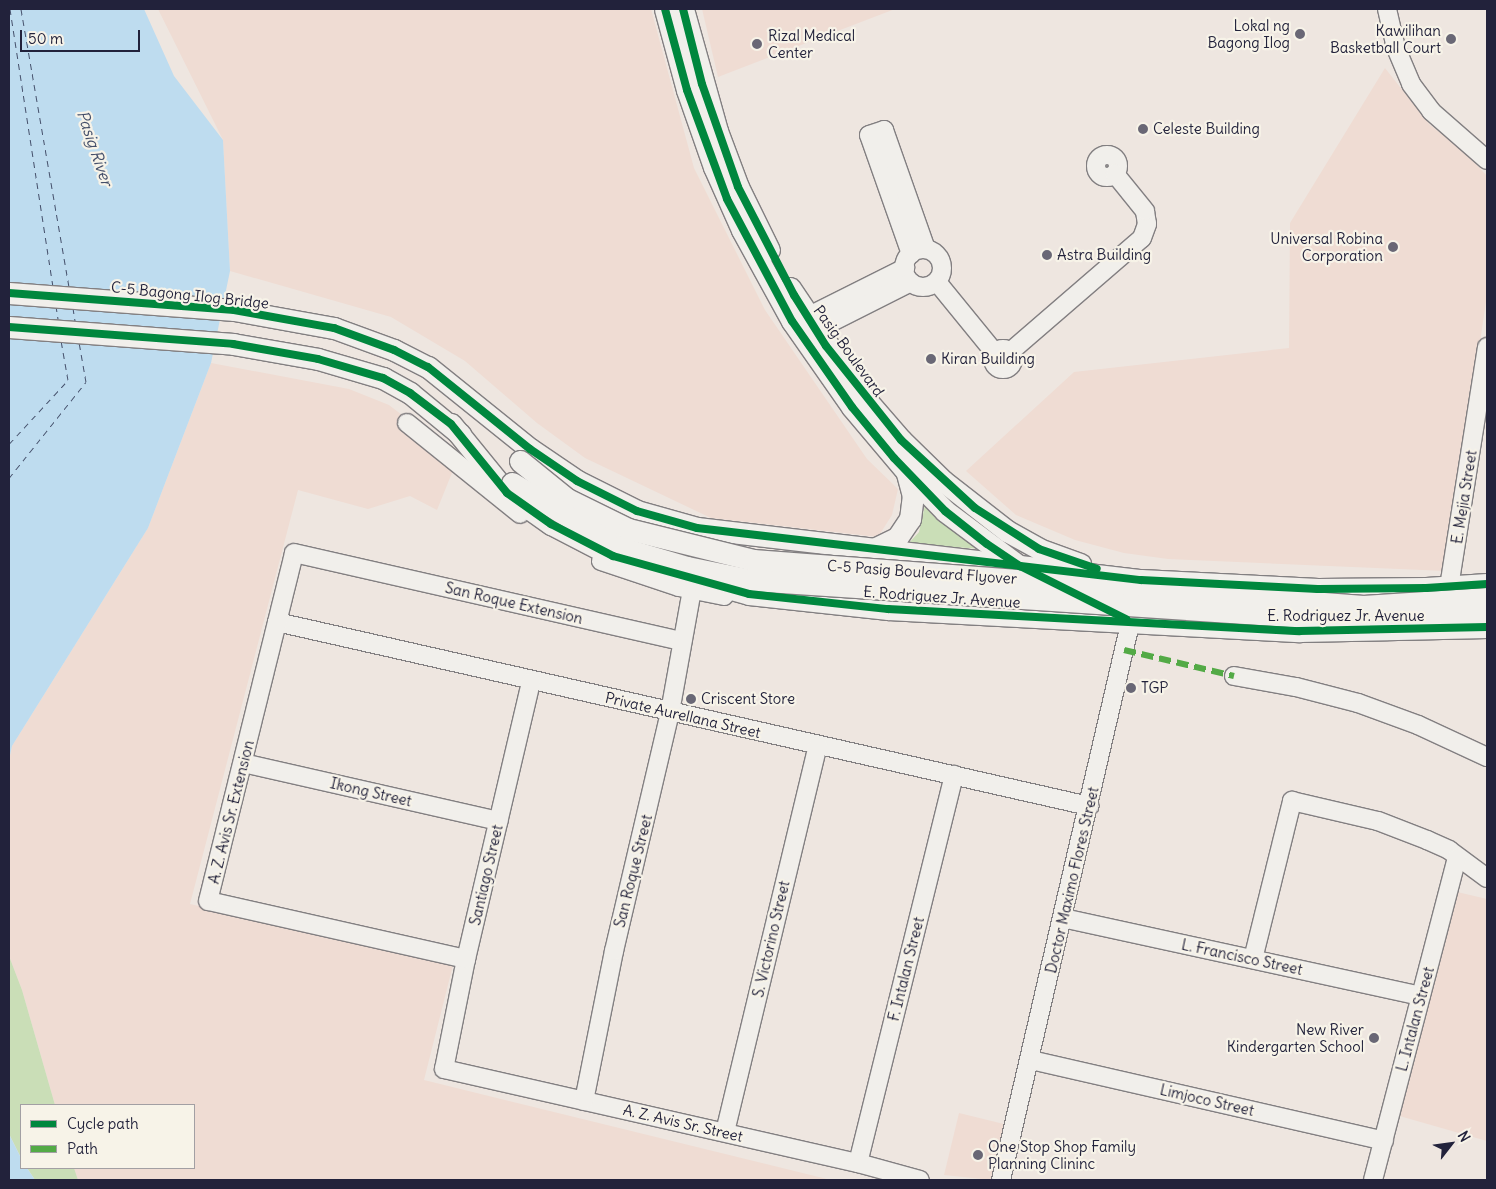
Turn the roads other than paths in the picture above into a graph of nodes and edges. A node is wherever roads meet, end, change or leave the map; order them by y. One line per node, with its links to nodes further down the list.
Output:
1 (665, 9): 16 (main road, Pasig Boulevard)
2 (683, 9): 9 (main road, Pasig Boulevard)
3 (1387, 9): 4 (street)
4 (1487, 160)
5 (1115, 174): 7 (street)
6 (913, 263): 6 (street); 7 (street); 7 (street); 9 (street)
7 (936, 282)
8 (9, 293): 13 (main road, C-5 Bagong Ilog Bridge)
9 (812, 324): 20 (main road, Pasig Boulevard)
10 (9, 327): 15 (main road)
11 (1487, 347): 12 (street, E. Mejia Street)
12 (1485, 384): 22 (street, E. Mejia Street)
13 (469, 399): 17 (main road, E. Rodriguez Jr. Avenue); 24 (main road, C-5 Pasig Boulevard Flyover, bridge)
14 (408, 423): 23 (street)
15 (451, 424): 25 (main road, E. Rodriguez Jr. Avenue); 26 (main road, C-5 Pasig Boulevard Flyover, bridge)
16 (907, 472): 17 (main road); 19 (main road, Pasig Boulevard)
17 (872, 550): 19 (main road, E. Rodriguez Jr. Avenue)
18 (294, 553): 27 (street, A. Z. Avis Sr. Extension); 30 (street, San Roque Extension)
19 (1020, 566): 20 (main road, E. Rodriguez Jr. Avenue); 28 (main road, Pasig Boulevard)
20 (1141, 580): 22 (main road, E. Rodriguez Jr. Avenue); 28 (street, Doctor Maximo Flores Street)
21 (1487, 584): 22 (main road, E. Rodriguez Jr. Avenue)
22 (1449, 587)
23 (692, 590): 25 (street); 30 (street)
24 (1487, 598)
25 (888, 609): 28 (main road, E. Rodriguez Jr. Avenue)
26 (1487, 615)
27 (277, 622): 32 (street, Private Aurellana Street); 36 (street, A. Z. Avis Sr. Extension)
28 (1130, 622): 29 (main road, E. Rodriguez Jr. Avenue); 38 (street, Doctor Maximo Flores Street)
29 (1487, 627)
30 (682, 641): 33 (street, San Roque Street)
31 (1234, 676): 35 (street)
32 (531, 682): 33 (street, Private Aurellana Street); 39 (street, Santiago Street)
33 (670, 712): 34 (street, Private Aurellana Street); 48 (street, San Roque Street)
34 (818, 746): 37 (street, Private Aurellana Street); 49 (street, S. Victorino Street)
35 (1487, 757)
36 (243, 762): 39 (street, Ikong Street); 43 (street, A. Z. Avis Sr. Extension)
37 (954, 775): 38 (street, Private Aurellana Street); 51 (street, F. Intalan Street)
38 (1089, 806): 42 (street, Doctor Maximo Flores Street)
39 (498, 821): 43 (street, Santiago Street)
40 (1457, 858): 41 (street); 44 (street); 45 (street, L. Intalan Street)
41 (1487, 878)
42 (1063, 918): 44 (street, L. Francisco Street); 46 (street, Doctor Maximo Flores Street)
43 (466, 959): 47 (street, Santiago Street)
44 (1253, 959): 45 (street, L. Francisco Street)
45 (1421, 996): 50 (street, L. Intalan Street)
46 (1031, 1060): 50 (street, Limjoco Street); 54 (street, Doctor Maximo Flores Street)
47 (444, 1069): 48 (street, A. Z. Avis Sr. Street)
48 (584, 1101): 49 (street, A. Z. Avis Sr. Street)
49 (725, 1132): 51 (street, A. Z. Avis Sr. Street)
50 (1384, 1141): 55 (street, L. Intalan Street)
51 (858, 1163): 52 (street, A. Z. Avis Sr. Street)
52 (892, 1176): 53 (street, A. Z. Avis Sr. Street)
53 (920, 1180)
54 (1001, 1180)
55 (1374, 1180)

